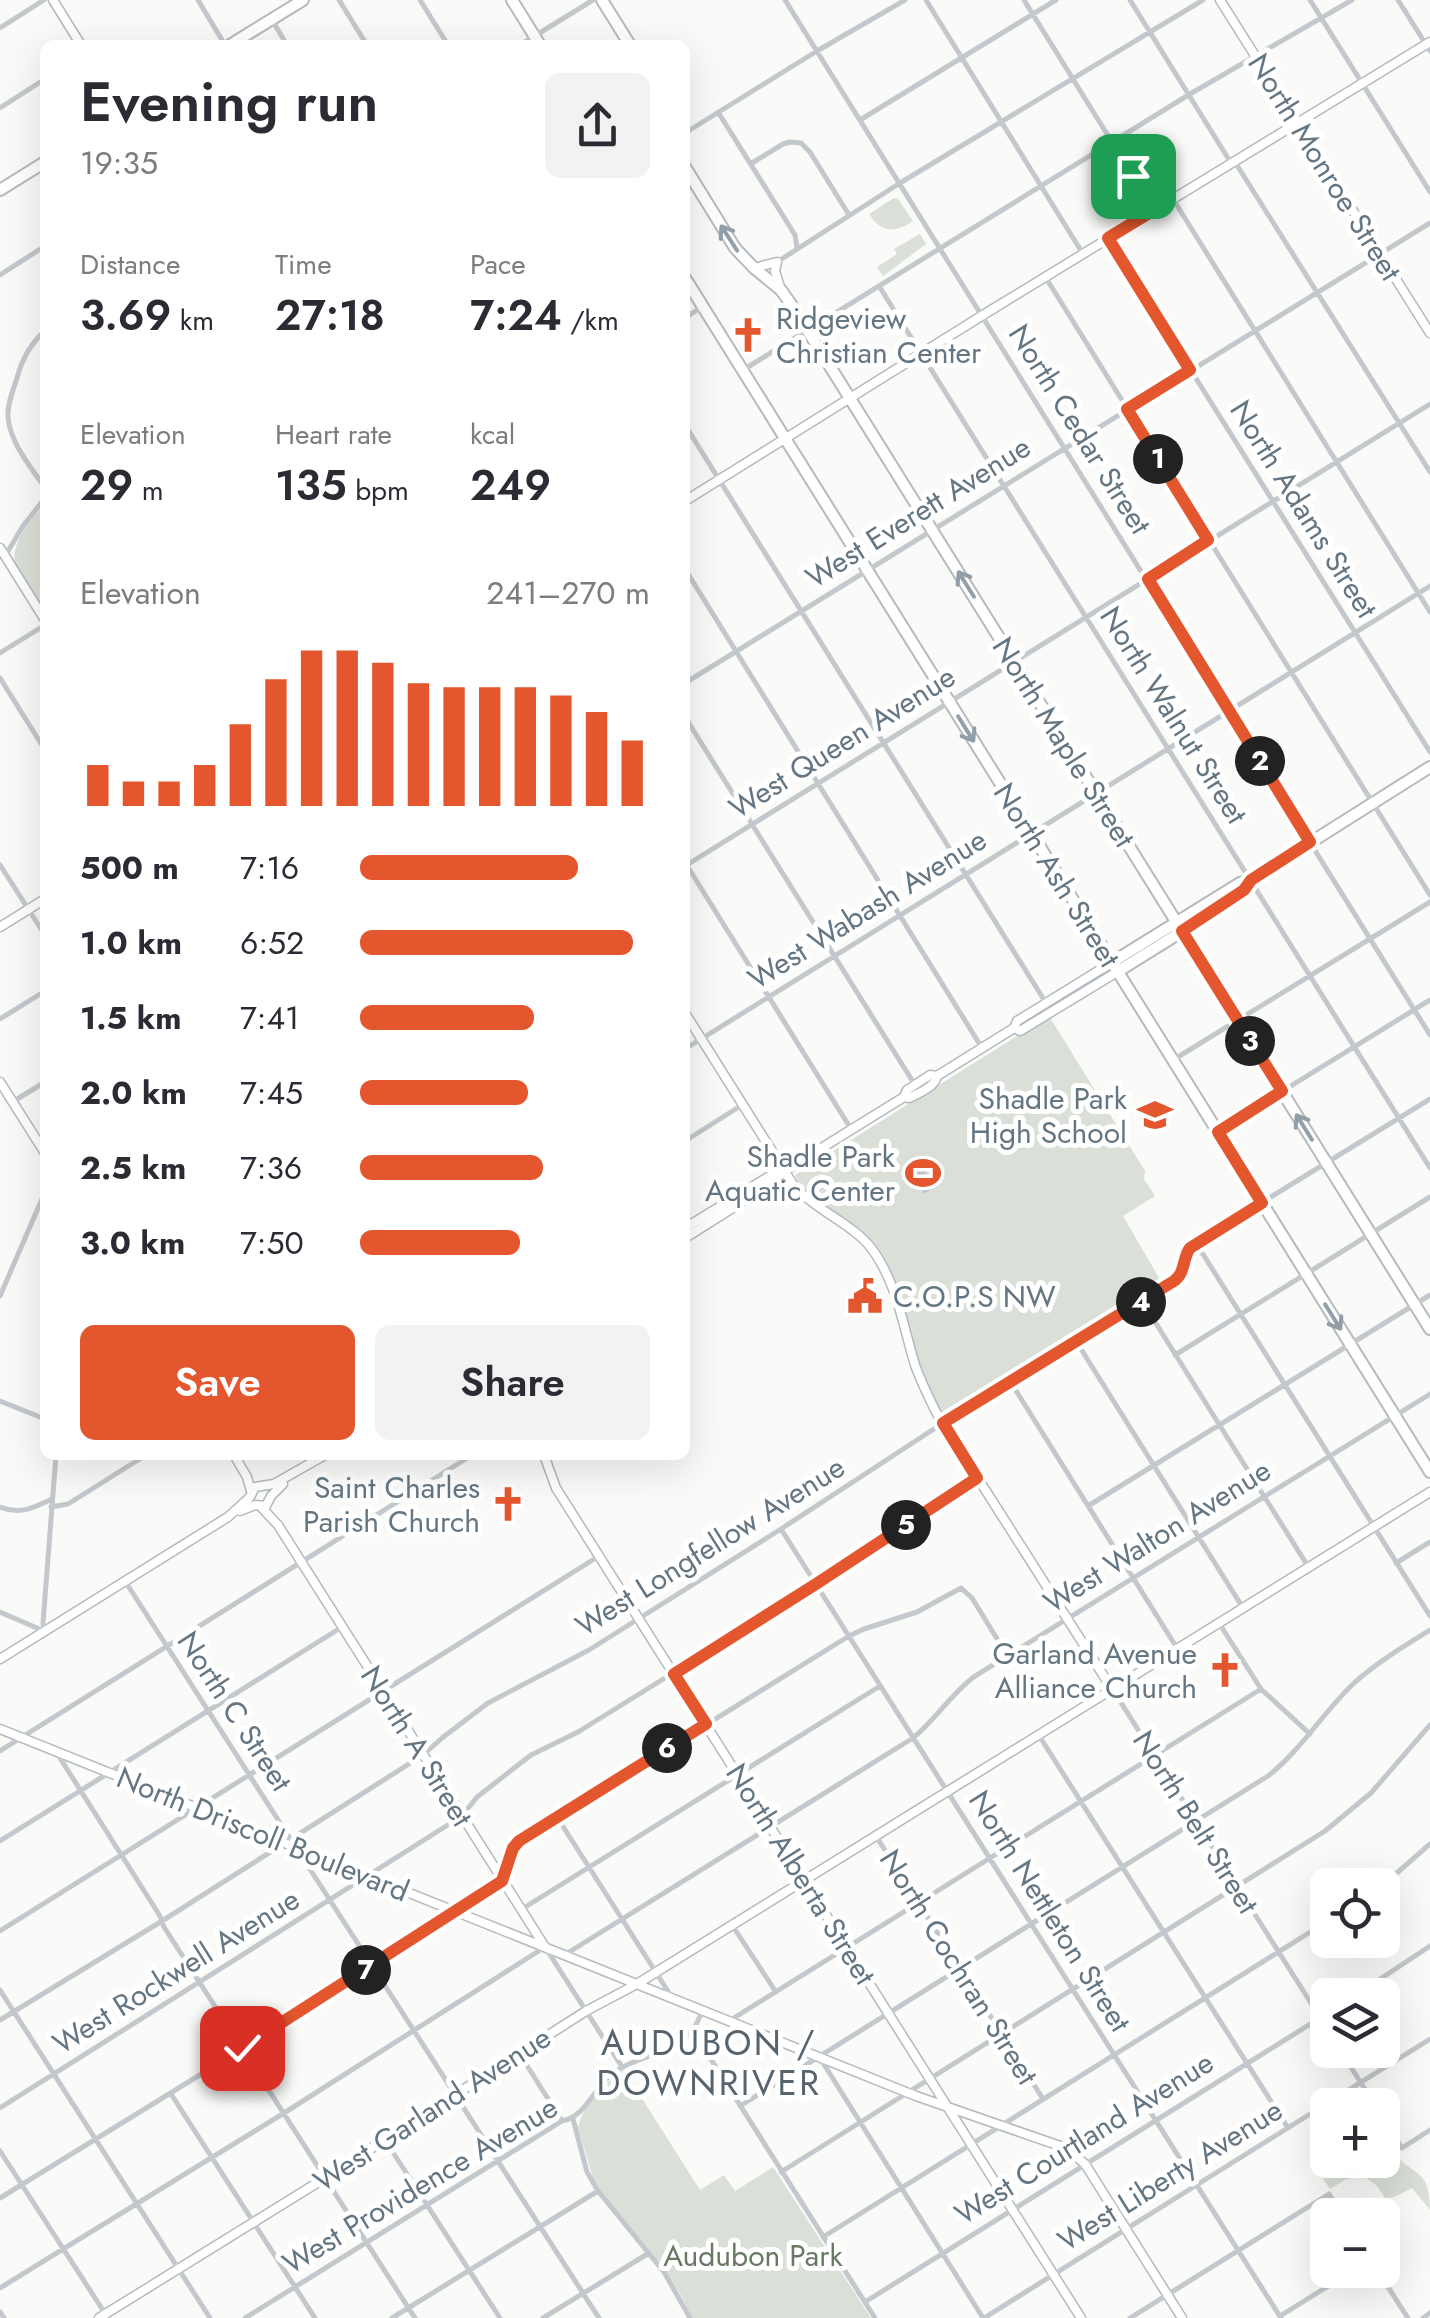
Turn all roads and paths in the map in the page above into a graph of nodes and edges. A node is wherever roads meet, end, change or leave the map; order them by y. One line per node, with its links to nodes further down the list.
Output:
1 (44, 0): 24 (street)
2 (53, 0): 26 (main road)
3 (198, 0): 27 (street)
4 (303, 0): 23 (main road)
5 (339, 0): 30 (street)
6 (420, 0): 31 (street)
7 (512, 0): 32 (main road)
8 (593, 0): 32 (street)
9 (602, 0): 33 (main road)
10 (785, 0): 35 (street, North Cedar Street)
11 (905, 0): 35 (street)
12 (926, 0): 37 (street)
13 (1024, 0): 21 (street)
14 (1056, 0): 21 (street)
15 (1130, 0): 25 (street)
16 (1202, 0): 25 (street)
17 (1220, 0): 36 (main road, North Monroe Street)
18 (1310, 0): 22 (street)
19 (1352, 0): 22 (street)
20 (1398, 0): 34 (street)
21 (1033, 14): 37 (street); 38 (street)
22 (1321, 18): 36 (street); 40 (street)
23 (272, 20): 28 (main road); 29 (street)
24 (0, 28)
25 (1149, 30): 38 (street); 41 (street)
26 (78, 40)
27 (225, 40)
28 (237, 40)
29 (284, 40)
30 (364, 40)
31 (445, 40)
32 (537, 40)
33 (627, 40)
34 (1429, 46): 40 (main road)
35 (817, 51): 43 (street); 44 (street, North Cedar Street)
36 (1256, 56): 41 (street); 46 (main road, North Monroe Street)
37 (961, 58): 44 (street); 45 (street)
38 (1072, 78): 45 (street); 48 (street)
39 (40, 83): 42 (street)
40 (1362, 83): 46 (main road); 56 (street)
41 (1190, 94): 48 (street); 49 (street)
42 (0, 108)
43 (718, 112): 47 (street); 50 (street)
44 (860, 120): 53 (street, North Cedar Street)
45 (1000, 122): 53 (street); 54 (street)
46 (1298, 123): 49 (main road); 66 (main road, North Monroe Street)
47 (690, 130)
48 (1113, 142): 54 (street); 58 (street)
49 (1233, 162): 57 (main road); 74 (street)
50 (751, 164): 59 (street); 62 (street)
51 (40, 165): 55 (main road)
52 (690, 175): 68 (main road, North Maple Street, one-way to 52)
53 (900, 183): 59 (street); 63 (street, North Cedar Street)
54 (1041, 186): 63 (street); 65 (street)
55 (0, 190)
56 (1430, 192)
57 (1173, 199): 58 (main road); 79 (street)
58 (1154, 210): 61 (main road)
59 (849, 215): 62 (street)
60 (1430, 223): 66 (street, West Everett Avenue)
61 (1108, 238): 65 (main road); 84 (street, North Adams Street)
62 (798, 248): 67 (street)
63 (940, 248): 72 (street); 77 (street, North Cedar Street)
64 (40, 249): 69 (street)
65 (1083, 254): 70 (main road)
66 (1380, 254): 74 (street, West Everett Avenue); 80 (main road, North Monroe Street)
67 (777, 262): 68 (main road); 73 (main road)
68 (754, 268): 73 (main road, North Maple Street)
69 (0, 275)
70 (1045, 277): 77 (main road); 87 (street)
71 (690, 286): 75 (main road, North Ash Street)
72 (879, 286): 78 (street); 82 (street, North Walnut Street)
73 (781, 290): 78 (main road, North Maple Street)
74 (1316, 292): 79 (street, West Everett Avenue); 88 (street)
75 (702, 306): 76 (street); 83 (main road, North Ash Street)
76 (690, 314)
77 (982, 315): 82 (main road); 91 (street, North Cedar Street)
78 (808, 330): 83 (street); 85 (main road, North Maple Street)
79 (1255, 330): 84 (street, West Everett Avenue); 92 (street)
80 (1430, 333)
81 (40, 336): 94 (street)
82 (922, 353): 85 (main road); 96 (street, North Walnut Street)
83 (742, 370): 90 (main road, North Ash Street)
84 (1190, 370): 87 (street, West Everett Avenue); 98 (street, North Adams Street)
85 (850, 398): 90 (main road); 100 (main road, North Maple Street)
86 (1430, 404): 88 (street, West Queen Avenue)
87 (1127, 409): 91 (street, West Everett Avenue); 101 (street)
88 (1399, 423): 92 (street, West Queen Avenue); 93 (street)
89 (690, 433): 95 (street)
90 (785, 438): 95 (main road); 103 (main road, North Ash Street)
91 (1064, 447): 96 (street, West Everett Avenue); 105 (street, North Cedar Street)
92 (1337, 462): 98 (street, West Queen Avenue); 107 (street)
93 (1430, 472)
94 (40, 480)
95 (719, 480): 97 (main road); 108 (street)
96 (1004, 485): 100 (street, West Everett Avenue); 111 (street, North Walnut Street)
97 (690, 498)
98 (1272, 500): 101 (street, West Queen Avenue); 113 (street, North Adams Street)
99 (40, 504): 102 (street)
100 (932, 530): 103 (street, West Everett Avenue); 116 (main road, North Maple Street, one-way to 100)
101 (1208, 540): 105 (street, West Queen Avenue); 117 (street)
102 (3, 552): 110 (main road)
103 (867, 570): 108 (street, West Everett Avenue); 120 (main road, North Ash Street)
104 (690, 577): 114 (street)
105 (1148, 579): 111 (street, West Queen Avenue); 121 (street, North Cedar Street)
106 (1430, 586): 107 (street, West Wabash Avenue)
107 (1418, 594): 109 (street); 113 (street, West Wabash Avenue)
108 (801, 611): 114 (street, West Everett Avenue); 124 (street)
109 (1430, 612)
110 (40, 614)
111 (1086, 617): 116 (street, West Queen Avenue); 125 (street, North Walnut Street)
112 (40, 625): 115 (street)
113 (1354, 633): 117 (street, West Wabash Avenue); 126 (street, North Adams Street)
114 (736, 652): 119 (street, West Everett Avenue); 128 (street)
115 (0, 653)
116 (1014, 662): 120 (street, West Queen Avenue); 129 (main road, North Maple Street)
117 (1291, 672): 121 (street, West Wabash Avenue); 130 (street)
118 (0, 678): 123 (street)
119 (690, 681)
120 (949, 702): 124 (street, West Queen Avenue); 132 (main road, North Ash Street, one-way to 132)
121 (1228, 711): 125 (street, West Wabash Avenue); 133 (street, North Cedar Street)
122 (690, 724): 131 (street)
123 (40, 742)
124 (884, 742): 128 (street, West Queen Avenue); 137 (street)
125 (1168, 748): 129 (street, West Wabash Avenue); 138 (street, North Walnut Street)
126 (1430, 752)
127 (1430, 767): 130 (main road)
128 (819, 783): 131 (street, West Queen Avenue); 142 (street)
129 (1096, 793): 132 (street, West Wabash Avenue); 145 (main road, North Maple Street)
130 (1372, 803): 133 (main road); 139 (street)
131 (752, 824): 134 (street, West Queen Avenue); 147 (street)
132 (1031, 834): 137 (street, West Wabash Avenue); 148 (main road, North Ash Street)
133 (1310, 842): 138 (main road); 146 (street, North Cedar Street)
134 (690, 862)
135 (0, 865): 141 (street)
136 (690, 870): 151 (street)
137 (966, 874): 142 (street, West Wabash Avenue); 153 (street)
138 (1251, 880): 145 (main road); 149 (street, North Walnut Street)
139 (1430, 898): 146 (street)
140 (40, 902): 141 (main road)
141 (29, 909): 143 (main road); 144 (street)
142 (900, 916): 147 (street, West Wabash Avenue); 163 (street)
143 (0, 927)
144 (40, 927)
145 (1180, 927): 148 (main road); 156 (main road, North Maple Street)
146 (1370, 938): 149 (street); 154 (street, North Cedar Street)
147 (834, 956): 151 (street, West Wabash Avenue); 168 (street)
148 (1114, 967): 153 (main road); 158 (main road); 164 (main road, North Ash Street)
149 (1310, 976): 156 (street); 162 (street, North Walnut Street)
150 (40, 993): 155 (street)
151 (769, 997): 160 (street, West Wabash Avenue); 175 (street)
152 (1430, 1000): 154 (street)
153 (1046, 1003): 158 (main road)
154 (1414, 1010): 159 (street, North Cedar Street); 162 (street)
155 (0, 1019)
156 (1238, 1020): 164 (street); 169 (main road, North Maple Street)
157 (690, 1021): 160 (main road, North Belt Street)
158 (1017, 1029): 163 (main road)
159 (1430, 1035)
160 (702, 1039): 161 (street, West Wabash Avenue); 173 (main road, North Belt Street)
161 (690, 1046)
162 (1354, 1047): 169 (street); 174 (street, North Walnut Street)
163 (982, 1048): 165 (main road)
164 (1173, 1060): 176 (main road, North Ash Street)
165 (938, 1076): 168 (main road); 170 (main road)
166 (0, 1082): 172 (main road)
167 (40, 1085): 172 (street)
168 (914, 1085): 170 (main road)
169 (1282, 1091): 176 (street); 179 (main road, North Maple Street, one-way to 169)
170 (904, 1097): 175 (main road)
171 (1430, 1098): 174 (street, West Longfellow Avenue)
172 (13, 1102): 178 (main road)
173 (742, 1105): 177 (street); 181 (main road, North Belt Street)
174 (1398, 1118): 179 (street, West Longfellow Avenue); 180 (street, North Walnut Street)
175 (852, 1129): 181 (main road)
176 (1218, 1132): 183 (main road, North Ash Street)
177 (690, 1138)
178 (40, 1145)
179 (1326, 1162): 183 (street, West Longfellow Avenue); 186 (main road, North Maple Street)
180 (1430, 1168)
181 (781, 1173): 185 (main road); 187 (main road); 205 (main road, North Belt Street)
182 (1430, 1197): 186 (street)
183 (1262, 1203): 188 (street, West Longfellow Avenue); 189 (main road, North Ash Street)
184 (40, 1204): 191 (street)
185 (690, 1225)
186 (1371, 1234): 189 (street); 193 (main road, North Maple Street)
187 (690, 1235)
188 (1196, 1244): 192 (street, West Longfellow Avenue); 194 (street)
189 (1306, 1274): 194 (street); 197 (main road, North Ash Street, one-way to 197)
190 (1430, 1295): 193 (street)
191 (0, 1296)
192 (1142, 1301): 196 (street, West Longfellow Avenue); 198 (street)
193 (1415, 1304): 195 (main road, North Maple Street); 197 (street)
194 (1240, 1315): 198 (street); 200 (street)
195 (1430, 1328)
196 (1076, 1341): 199 (street, West Longfellow Avenue); 214 (street)
197 (1350, 1345): 200 (street); 203 (main road, North Ash Street)
198 (1175, 1355): 206 (street)
199 (1010, 1381): 205 (street, West Longfellow Avenue); 223 (street)
200 (1285, 1385): 206 (street); 207 (street)
201 (1430, 1394): 203 (street, West Walton Avenue)
202 (0, 1402): 204 (street)
203 (1395, 1416): 207 (street, West Walton Avenue); 215 (main road, North Ash Street)
204 (40, 1417)
205 (943, 1423): 217 (main road, North Belt Street); 228 (street, West Longfellow Avenue)
206 (1220, 1426): 214 (street); 220 (street)
207 (1329, 1456): 220 (street, West Walton Avenue); 227 (street)
208 (56, 1460): 221 (street)
209 (138, 1460): 225 (street)
210 (237, 1460): 219 (main road, North A Street)
211 (318, 1460): 216 (main road)
212 (464, 1460): 232 (street)
213 (546, 1460): 231 (main road, North Alberta Street)
214 (1154, 1466): 223 (street); 229 (street)
215 (1430, 1472)
216 (294, 1474): 219 (main road); 222 (main road)
217 (977, 1478): 237 (street, West Rockwell Avenue); 242 (main road, North Belt Street)
218 (1430, 1492): 227 (main road, West Garland Avenue)
219 (257, 1495): 222 (main road); 222 (main road, North A Street); 226 (main road, North A Street); 236 (main road)
220 (1264, 1496): 229 (street, West Walton Avenue); 234 (street)
221 (52, 1498): 224 (street); 225 (street)
222 (270, 1499): 226 (main road, North A Street)
223 (1088, 1506): 235 (street)
224 (0, 1507)
225 (52, 1507): 246 (street)
226 (278, 1525): 232 (main road, North A Street)
227 (1374, 1527): 233 (street); 234 (main road, West Garland Avenue)
228 (781, 1529): 237 (street, North Nettleton Street); 241 (street, West Longfellow Avenue)
229 (1198, 1537): 235 (street, West Walton Avenue); 238 (street)
230 (1430, 1542): 233 (street)
231 (599, 1556): 241 (main road, North Alberta Street); 256 (street)
232 (301, 1561): 244 (main road, North A Street); 248 (street)
233 (1396, 1562): 240 (street)
234 (1309, 1568): 238 (main road, West Garland Avenue)
235 (1134, 1578): 242 (street, West Walton Avenue); 249 (street)
236 (126, 1581): 246 (main road); 248 (street, North C Street)
237 (816, 1584): 247 (street, North Nettleton Street); 252 (street, West Rockwell Avenue)
238 (1242, 1608): 243 (main road, West Garland Avenue)
239 (0, 1612): 246 (street)
240 (1430, 1616)
241 (639, 1619): 252 (main road, North Alberta Street); 267 (street, West Longfellow Avenue)
242 (1067, 1619): 250 (street, West Walton Avenue); 254 (main road, North Belt Street)
243 (1219, 1623): 249 (main road, West Garland Avenue); 255 (street)
244 (342, 1627): 256 (main road, North A Street); 257 (street)
245 (1430, 1630): 262 (street)
246 (44, 1631): 251 (main road)
247 (849, 1636): 250 (street); 253 (street, North Nettleton Street); 258 (street)
248 (167, 1645): 257 (street, North C Street); 263 (street)
249 (1177, 1648): 254 (main road, West Garland Avenue)
250 (1007, 1655): 264 (street, West Walton Avenue)
251 (0, 1659)
252 (674, 1674): 258 (main road, North Alberta Street); 276 (street, West Rockwell Avenue)
253 (880, 1686): 264 (street, North Nettleton Street); 271 (street)
254 (1112, 1689): 261 (main road, West Garland Avenue); 268 (street, North Belt Street)
255 (1261, 1689): 262 (street); 268 (street)
256 (383, 1691): 267 (main road, North A Street); 270 (street)
257 (208, 1711): 269 (street); 270 (street, North C Street)
258 (706, 1724): 271 (main road, North Alberta Street); 277 (street)
259 (1430, 1725): 292 (street)
260 (0, 1728): 263 (main road, North Driscoll Boulevard)
261 (1038, 1734): 273 (main road, West Garland Avenue); 274 (street)
262 (1310, 1734): 278 (street)
263 (21, 1738): 265 (street); 266 (main road, North Driscoll Boulevard)
264 (913, 1738): 273 (street, North Nettleton Street); 279 (street, West Walton Avenue)
265 (0, 1751)
266 (61, 1754): 269 (main road, North Driscoll Boulevard); 272 (street)
267 (423, 1755): 276 (main road, North A Street); 282 (street, West Longfellow Avenue)
268 (1154, 1756): 274 (street); 278 (street, North Belt Street)
269 (110, 1772): 272 (street); 275 (main road, North Driscoll Boulevard)
270 (249, 1775): 275 (street); 282 (street, North C Street)
271 (738, 1776): 279 (main road, North Alberta Street); 286 (street)
272 (80, 1791): 281 (street); 284 (street)
273 (947, 1791): 280 (main road, West Garland Avenue); 285 (street, North Nettleton Street)
274 (1081, 1802): 285 (street); 287 (street)
275 (197, 1808): 282 (main road, North Driscoll Boulevard); 284 (street)
276 (462, 1816): 289 (street, West Rockwell Avenue); 291 (main road, North A Street)
277 (557, 1817): 286 (street); 291 (street)
278 (1196, 1822): 287 (street); 292 (street, North Belt Street)
279 (770, 1827): 290 (main road, North Alberta Street); 297 (street, West Walton Avenue)
280 (876, 1835): 290 (main road, West Garland Avenue); 294 (street, North Cochran Street)
281 (0, 1841)
282 (291, 1843): 289 (main road, North Driscoll Boulevard); 293 (street, North C Street); 298 (street, West Longfellow Avenue)
283 (1430, 1844): 288 (street)
284 (121, 1855): 298 (street); 301 (street)
285 (990, 1859): 294 (street); 300 (street, North Nettleton Street)
286 (588, 1868): 295 (street); 297 (street)
287 (1122, 1868): 300 (street); 302 (street)
288 (1400, 1870)
289 (368, 1876): 293 (street, West Rockwell Avenue); 296 (main road, North Driscoll Boulevard)
290 (804, 1879): 299 (main road, West Garland Avenue); 306 (main road, North Alberta Street)
291 (502, 1881): 295 (main road, North A Street); 296 (street)
292 (1237, 1887): 302 (street); 307 (street, North Belt Street)
293 (330, 1900): 309 (street, North C Street); 313 (street, West Rockwell Avenue)
294 (918, 1904): 306 (street); 310 (street, North Cochran Street)
295 (521, 1910): 305 (main road, North A Street)
296 (456, 1912): 305 (main road, North Driscoll Boulevard); 309 (street)
297 (621, 1919): 308 (street, West Walton Avenue); 311 (street)
298 (162, 1921): 313 (street); 323 (street, West Longfellow Avenue)
299 (732, 1924): 311 (main road, West Garland Avenue); 317 (street)
300 (1031, 1924): 310 (street); 315 (street, North Nettleton Street)
301 (0, 1930)
302 (1163, 1932): 315 (street); 318 (street)
303 (1310, 1932): 307 (street)
304 (1430, 1946): 312 (street)
305 (545, 1948): 308 (main road, North Driscoll Boulevard); 321 (street, North A Street); 328 (street)
306 (848, 1948): 317 (street); 324 (main road, North Alberta Street)
307 (1278, 1952): 318 (street); 320 (street, North Belt Street)
308 (564, 1955): 314 (main road, North Driscoll Boulevard)
309 (372, 1965): 328 (street, North C Street); 332 (street)
310 (960, 1968): 324 (street); 330 (street, North Cochran Street)
311 (655, 1973): 314 (main road, West Garland Avenue); 319 (street)
312 (1382, 1978)
313 (200, 1983): 332 (street); 339 (street, West Rockwell Avenue)
314 (637, 1984): 319 (main road, North Driscoll Boulevard); 321 (main road, West Garland Avenue)
315 (1073, 1989): 330 (street); 334 (street, North Nettleton Street)
316 (0, 1990): 323 (street)
317 (776, 1992): 326 (street)
318 (1205, 1998): 334 (street); 336 (street)
319 (674, 1999): 322 (main road, North Driscoll Boulevard)
320 (1310, 2002)
321 (586, 2011): 333 (main road, West Garland Avenue); 337 (street, North A Street)
322 (702, 2011): 326 (main road, North Driscoll Boulevard); 329 (street)
323 (14, 2012): 325 (street, West Longfellow Avenue); 339 (street)
324 (889, 2013): 335 (street); 340 (main road, North Alberta Street)
325 (0, 2020)
326 (729, 2022): 335 (main road, North Driscoll Boulevard)
327 (1310, 2024): 336 (street, West Courtland Avenue)
328 (413, 2030): 346 (street, North C Street); 351 (street)
329 (693, 2031): 337 (street, West Providence Avenue); 348 (street)
330 (1002, 2034): 340 (street); 347 (street, North Cochran Street)
331 (1430, 2039): 341 (street, West Liberty Avenue)
332 (242, 2048): 344 (street); 351 (street)
333 (519, 2053): 346 (main road, West Garland Avenue); 355 (street)
334 (1114, 2054): 347 (street); 354 (street, North Nettleton Street)
335 (819, 2057): 345 (main road, North Driscoll Boulevard); 348 (street); 356 (street)
336 (1246, 2063): 354 (street, West Courtland Avenue); 358 (street)
337 (622, 2067): 353 (street, West Providence Avenue)
338 (1351, 2068): 341 (street)
339 (54, 2074): 350 (street, West Rockwell Avenue); 360 (street)
340 (930, 2078): 342 (main road, North Alberta Street); 345 (street)
341 (1361, 2083): 343 (street); 358 (street, West Liberty Avenue)
342 (936, 2087): 349 (main road, North Alberta Street); 352 (main road, North Alberta Street)
343 (1364, 2088)
344 (170, 2093): 360 (street); 365 (street)
345 (911, 2094): 349 (main road, North Driscoll Boulevard); 356 (street); 362 (main road, North Driscoll Boulevard)
346 (455, 2095): 361 (main road, West Garland Avenue); 366 (street, North C Street)
347 (1043, 2099): 357 (street)
348 (740, 2106): 368 (street)
349 (948, 2107): 352 (main road, North Driscoll Boulevard); 362 (main road, North Alberta Street)
350 (0, 2108)
351 (284, 2112): 365 (street); 369 (street)
352 (976, 2117): 357 (main road, North Driscoll Boulevard)
353 (572, 2120): 355 (street, West Providence Avenue); 373 (street)
354 (1155, 2120): 367 (street, West Courtland Avenue); 371 (street, North Nettleton Street)
355 (562, 2122): 366 (street, West Providence Avenue)
356 (859, 2122): 368 (street); 372 (street)
357 (1001, 2126): 362 (street); 367 (main road, North Driscoll Boulevard)
358 (1288, 2128): 371 (street, West Liberty Avenue)
359 (1430, 2130): 363 (street)
360 (96, 2138): 370 (street); 375 (street)
361 (385, 2140): 369 (main road, West Garland Avenue); 377 (street)
362 (969, 2140): 372 (street); 378 (main road, North Alberta Street)
363 (1400, 2145)
364 (0, 2151): 370 (street)
365 (212, 2158): 375 (street); 379 (street)
366 (498, 2162): 377 (street, West Providence Avenue); 380 (street, North C Street)
367 (1085, 2164): 378 (street, West Courtland Avenue); 381 (main road)
368 (782, 2172): 382 (street)
369 (325, 2178): 379 (main road, West Garland Avenue); 383 (street)
370 (21, 2184): 374 (street); 384 (street)
371 (1197, 2185): 381 (street, West Liberty Avenue); 385 (street, North Nettleton Street)
372 (901, 2188): 382 (street); 387 (street)
373 (598, 2191): 380 (street); 386 (street)
374 (0, 2198)
375 (137, 2204): 384 (street); 388 (street)
376 (1310, 2205): 385 (street)
377 (428, 2206): 383 (street, West Providence Avenue); 389 (street)
378 (1012, 2209): 387 (street, West Courtland Avenue); 390 (main road, North Alberta Street)
379 (254, 2222): 388 (main road, West Garland Avenue); 391 (street)
380 (540, 2226): 389 (street); 395 (street, North C Street)
381 (1126, 2229): 390 (street, West Liberty Avenue); 396 (main road)
382 (823, 2237): 397 (street)
383 (367, 2243): 391 (street, West Providence Avenue); 398 (street)
384 (63, 2249): 392 (street); 400 (street)
385 (1238, 2250): 396 (street); 415 (street, North Nettleton Street)
386 (649, 2253): 395 (street); 409 (street)
387 (942, 2253): 397 (street, West Courtland Avenue); 411 (street)
388 (179, 2269): 400 (main road, West Garland Avenue); 401 (street)
389 (469, 2270): 398 (street); 406 (street)
390 (1054, 2274): 411 (street, West Liberty Avenue); 412 (main road, North Alberta Street)
391 (296, 2286): 402 (street, West Providence Avenue); 403 (street)
392 (0, 2288)
393 (1326, 2288): 415 (street)
394 (1389, 2288): 416 (street)
395 (583, 2294): 407 (street); 408 (street, North C Street)
396 (1167, 2294): 413 (street); 414 (main road)
397 (865, 2302): 410 (street)
398 (408, 2308): 404 (street); 405 (street)
399 (1430, 2313): 417 (street)
400 (104, 2317)
401 (210, 2318)
402 (244, 2318)
403 (316, 2318)
404 (392, 2318)
405 (415, 2318)
406 (500, 2318)
407 (544, 2318)
408 (599, 2318)
409 (690, 2318)
410 (875, 2318)
411 (984, 2318)
412 (1081, 2318)
413 (1130, 2318)
414 (1182, 2318)
415 (1279, 2318)
416 (1408, 2318)
417 (1423, 2318)

